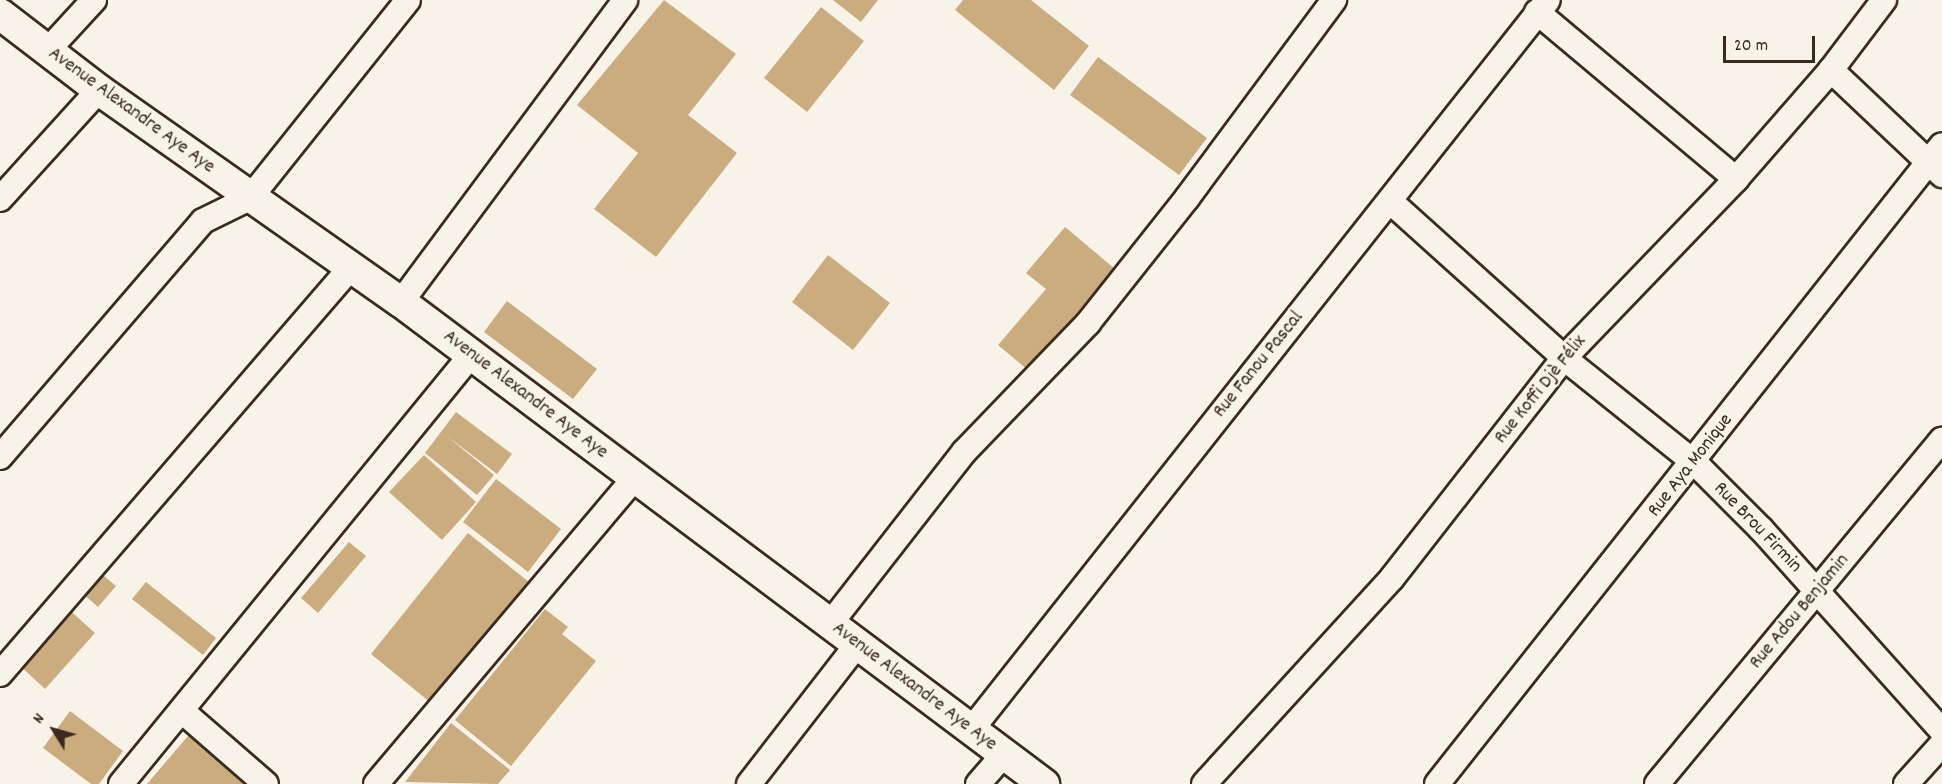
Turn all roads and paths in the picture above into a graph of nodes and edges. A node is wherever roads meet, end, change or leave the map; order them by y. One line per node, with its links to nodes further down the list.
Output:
1 (94, 0): 8 (street)
2 (408, 0): 14 (street)
3 (625, 0): 18 (street)
4 (1334, 0): 26 (street)
5 (1884, 0): 9 (street, Rue Koffi Djè Félix)
6 (1543, 6): 13 (street); 16 (street, Rue Fanou Pascal)
7 (0, 14): 8 (street, Avenue Alexandre Aye Aye)
8 (48, 50): 10 (street, Avenue Alexandre Aye Aye)
9 (1831, 70): 12 (street); 13 (street, Rue Koffi Djè Félix)
10 (99, 90): 14 (street, Avenue Alexandre Aye Aye); 15 (street)
11 (1942, 145): 12 (street, Rue Aya Monique)
12 (1935, 169): 23 (street, Rue Aya Monique)
13 (1736, 179): 20 (street, Rue Koffi Djè Félix)
14 (250, 198): 17 (street, Avenue Alexandre Aye Aye); 22 (street)
15 (0, 199)
16 (1391, 202): 20 (street, Rue Brou Firmin); 30 (street, Rue Fanou Pascal)
17 (352, 266): 18 (street, Avenue Alexandre Aye Aye); 28 (street)
18 (401, 302): 19 (street, Avenue Alexandre Aye Aye)
19 (471, 355): 24 (street, Avenue Alexandre Aye Aye); 29 (street)
20 (1564, 358): 23 (street, Rue Brou Firmin); 40 (street, Rue Koffi Djè Félix)
21 (1942, 439): 25 (street, Rue Adou Benjamin)
22 (0, 457)
23 (1694, 462): 25 (street, Rue Brou Firmin); 41 (street, Rue Aya Monique)
24 (635, 478): 26 (street, Avenue Alexandre Aye Aye); 36 (street)
25 (1817, 592): 31 (street, Rue Brou Firmin); 42 (street, Rue Adou Benjamin)
26 (830, 624): 27 (street, Avenue Alexandre Aye Aye)
27 (858, 645): 30 (street, Avenue Alexandre Aye Aye); 37 (street)
28 (0, 674)
29 (182, 711): 34 (street); 35 (street)
30 (971, 730): 33 (street, Avenue Alexandre Aye Aye)
31 (1942, 731)
32 (1942, 744): 43 (street)
33 (1004, 754): 38 (street); 39 (street, Avenue Alexandre Aye Aye)
34 (122, 784)
35 (266, 784)
36 (376, 784)
37 (749, 784)
38 (978, 784)
39 (1044, 784)
40 (1204, 784)
41 (1437, 784)
42 (1657, 784)
43 (1906, 784)

